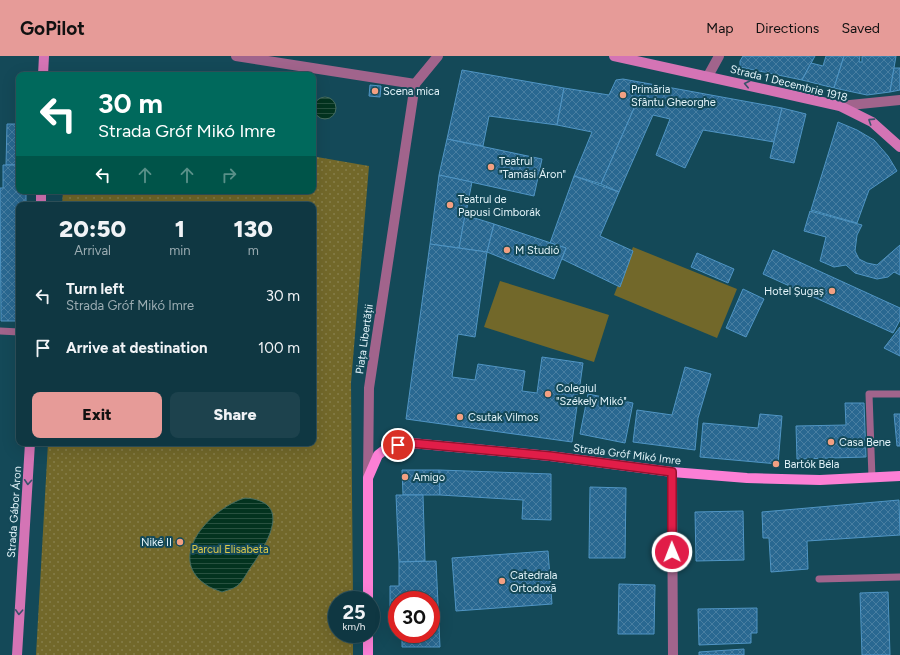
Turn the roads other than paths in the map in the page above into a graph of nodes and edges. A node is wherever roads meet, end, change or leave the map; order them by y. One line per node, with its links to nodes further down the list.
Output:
1 (44, 56): 6 (main road)
2 (236, 56): 8 (street)
3 (438, 56): 8 (street)
4 (614, 56): 7 (main road, Strada 1 Decembrie 1918)
5 (719, 56): 7 (street)
6 (43, 72)
7 (708, 76): 10 (main road, Strada 1 Decembrie 1918, one-way to 7)
8 (415, 84): 18 (street, Piața Libertății)
9 (900, 100): 10 (street)
10 (840, 106): 11 (main road, Strada 1 Decembrie 1918, one-way to 10)
11 (900, 147)
12 (0, 331): 13 (lane)
13 (16, 332)
14 (900, 394): 19 (lane)
15 (30, 446): 24 (main road, Strada Gábor Áron, one-way to 24)
16 (672, 472): 18 (main road, Strada Gróf Mikó Imre); 19 (main road, Strada Gróf Mikó Imre); 26 (street)
17 (900, 476): 19 (main road, Strada Gróf Mikó Imre)
18 (368, 478): 22 (main road, Piața Libertății)
19 (872, 478)
20 (900, 577): 21 (lane)
21 (819, 579)
22 (368, 591)
23 (368, 643): 25 (main road)
24 (17, 655)
25 (368, 655)
26 (673, 655)

